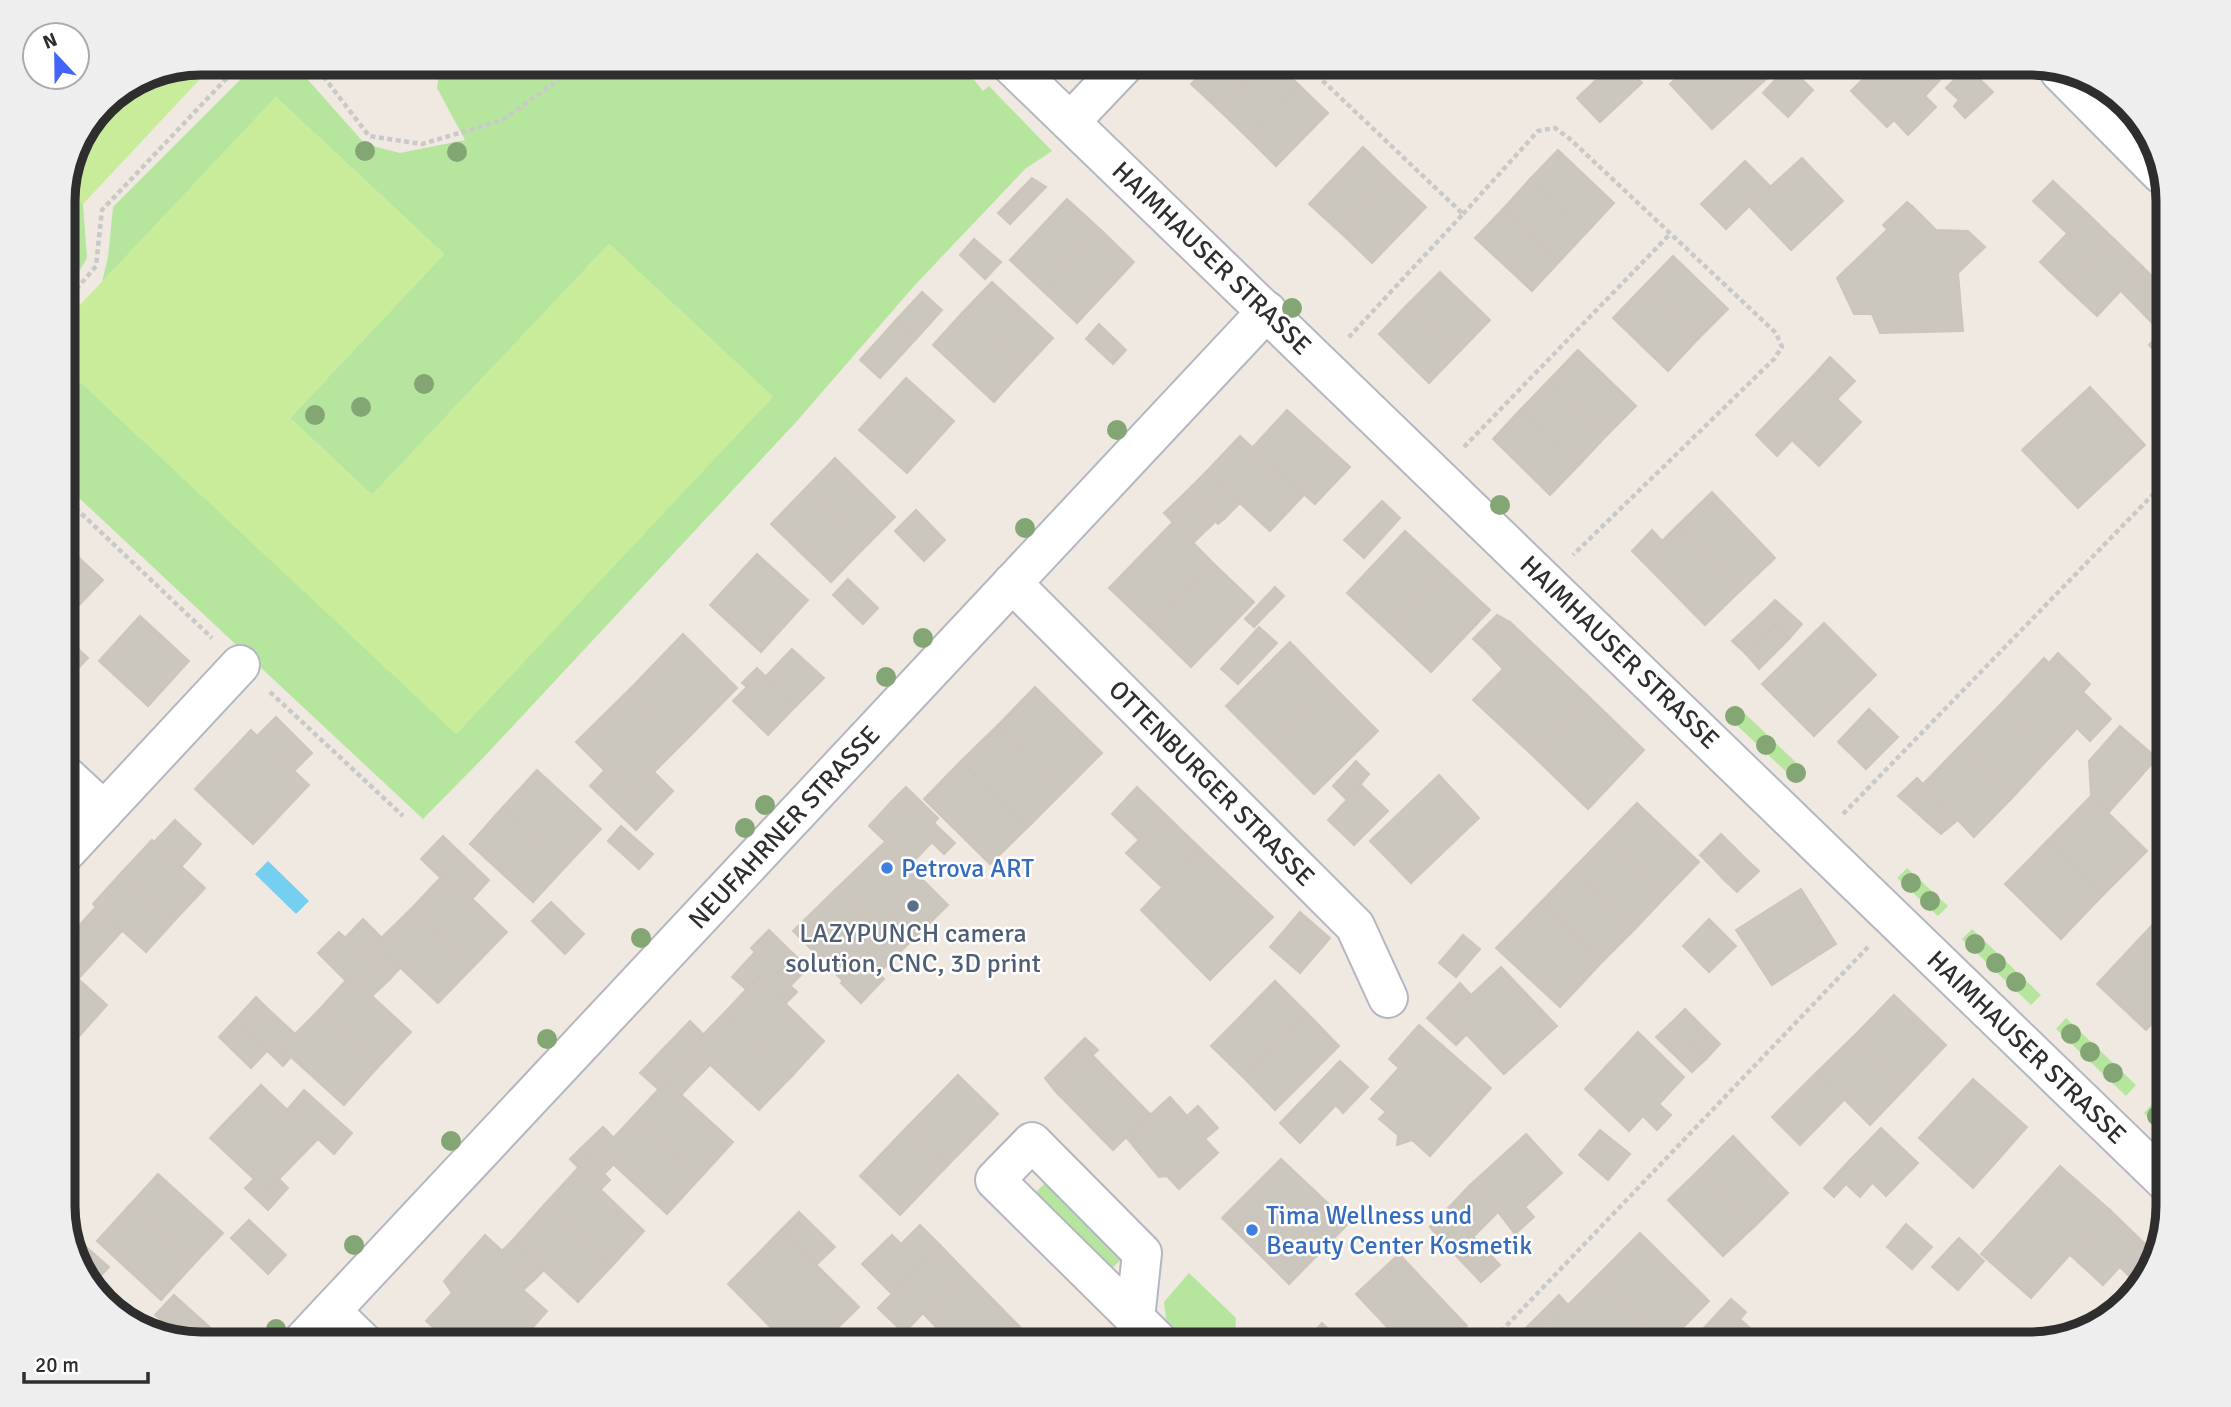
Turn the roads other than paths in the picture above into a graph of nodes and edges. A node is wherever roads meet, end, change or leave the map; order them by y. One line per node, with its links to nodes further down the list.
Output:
1 (1114, 75): 4 (street)
2 (1022, 76): 4 (street, HAIMHAUSER STRASSE)
3 (2070, 82): 5 (street)
4 (1070, 122): 6 (street, HAIMHAUSER STRASSE)
5 (2149, 162)
6 (1267, 311): 7 (street, NEUFAHRNER STRASSE); 13 (street, HAIMHAUSER STRASSE)
7 (1012, 583): 12 (street, OTTENBURGER STRASSE); 14 (street, NEUFAHRNER STRASSE)
8 (240, 665): 10 (street)
9 (76, 785): 10 (street)
10 (104, 811): 11 (street)
11 (76, 841)
12 (1388, 998)
13 (2156, 1172)
14 (331, 1311): 15 (street, NEUFAHRNER STRASSE); 16 (street)
15 (311, 1332)
16 (353, 1332)

